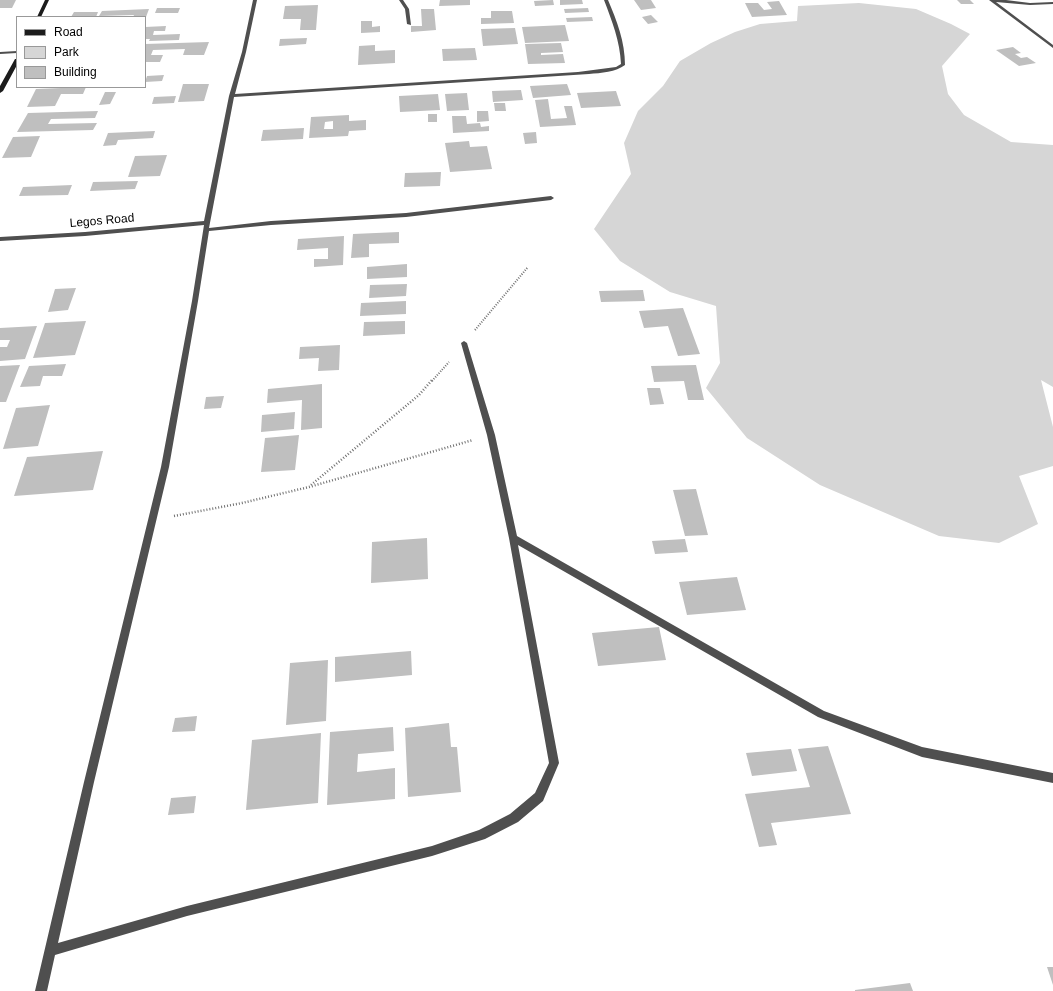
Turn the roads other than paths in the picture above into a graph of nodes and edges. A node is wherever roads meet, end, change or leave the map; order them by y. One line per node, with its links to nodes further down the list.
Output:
1 (47, 0): 7 (main road)
2 (255, 0): 14 (street)
3 (401, 0): 8 (street)
4 (606, 0): 14 (street)
5 (992, 0): 6 (street); 9 (street)
6 (1053, 3)
7 (39, 16)
8 (408, 24)
9 (1053, 47)
10 (16, 52): 11 (street)
11 (0, 53)
12 (16, 62): 13 (main road)
13 (0, 91)
14 (232, 96): 16 (street)
15 (551, 198): 16 (street, Legos Road)
16 (206, 226): 17 (street, Legos Road); 21 (street)
17 (0, 239)
18 (464, 343): 19 (street)
19 (512, 538): 20 (street); 21 (street)
20 (1053, 778)
21 (51, 950): 22 (street)
22 (42, 991)

